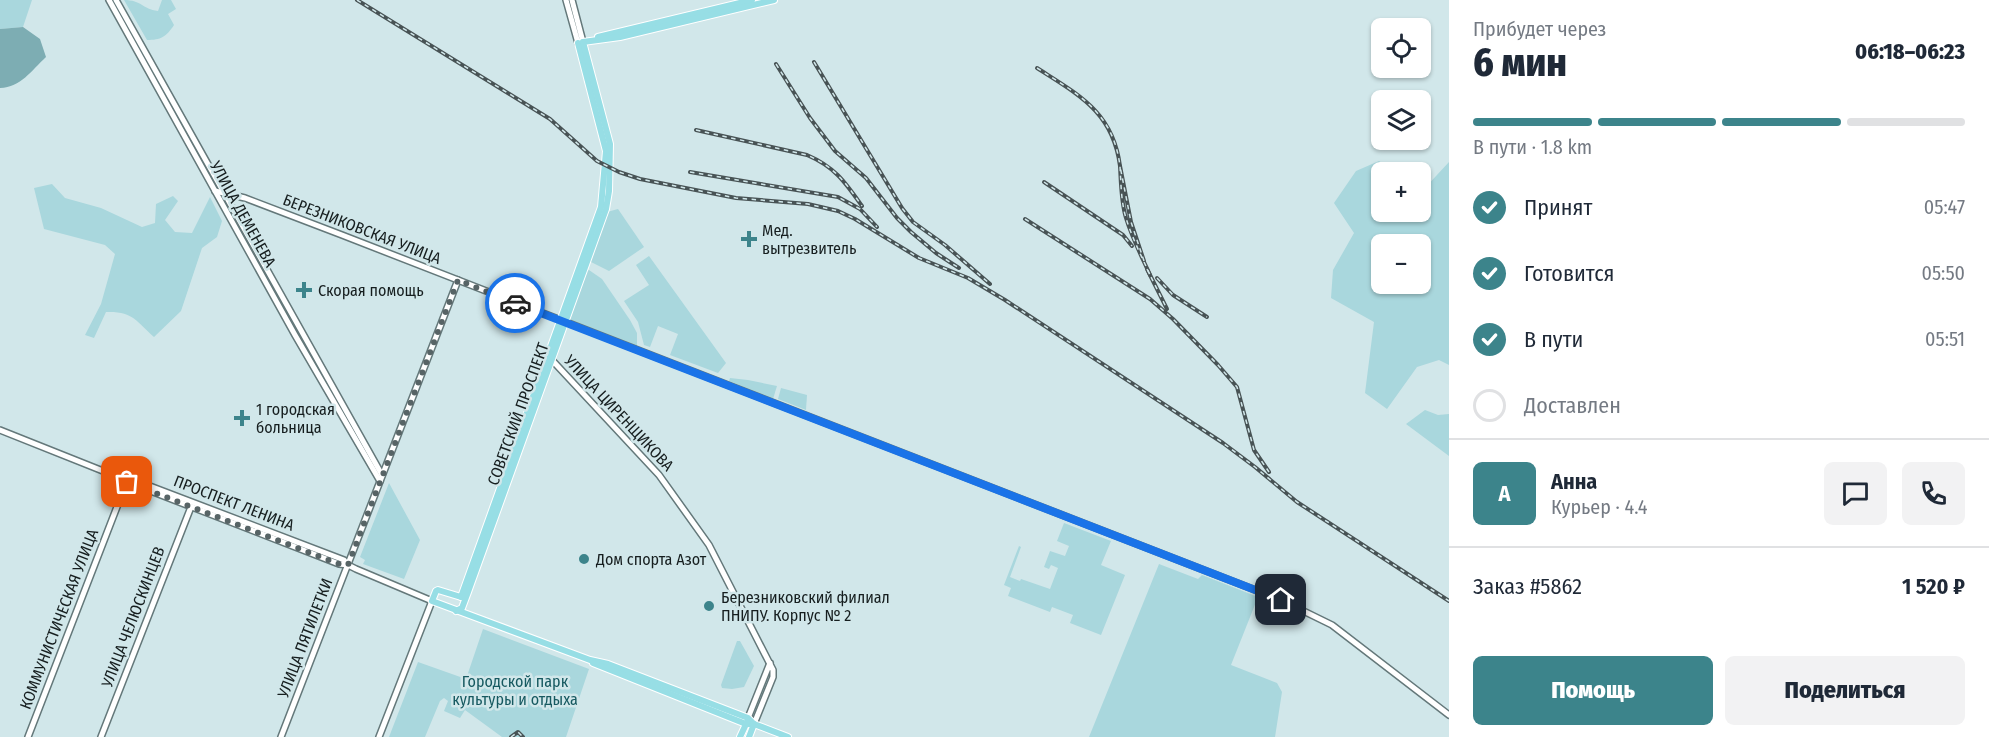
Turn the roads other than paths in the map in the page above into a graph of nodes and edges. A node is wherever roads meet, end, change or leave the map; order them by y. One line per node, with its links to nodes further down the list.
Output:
1 (109, 0): 9 (main road, УЛИЦА ДЕМЕНЕВА)
2 (116, 0): 10 (main road, УЛИЦА ДЕМЕНЕВА)
3 (566, 0): 7 (main road)
4 (572, 0): 7 (main road)
5 (752, 0): 7 (main road)
6 (774, 0): 7 (main road)
7 (581, 43): 8 (main road); 8 (main road, СОВЕТСКИЙ ПРОСПЕКТ)
8 (607, 188): 12 (main road, СОВЕТСКИЙ ПРОСПЕКТ)
9 (215, 191): 10 (main road, БЕРЕЗНИКОВСКАЯ УЛИЦА); 17 (main road, УЛИЦА ДЕМЕНЕВА)
10 (223, 193): 11 (main road, БЕРЕЗНИКОВСКАЯ УЛИЦА); 17 (main road, УЛИЦА ДЕМЕНЕВА)
11 (458, 280): 12 (main road, БЕРЕЗНИКОВСКАЯ УЛИЦА); 18 (main road, УЛИЦА ПЯТИЛЕТКИ)
12 (563, 321): 13 (main road, СОВЕТСКИЙ ПРОСПЕКТ); 30 (main road, БЕРЕЗНИКОВСКАЯ УЛИЦА)
13 (550, 358): 14 (main road, УЛИЦА ЦИРЕНЩИКОВА); 15 (main road, СОВЕТСКИЙ ПРОСПЕКТ); 24 (main road, СОВЕТСКИЙ ПРОСПЕКТ)
14 (561, 370): 15 (main road); 29 (main road, УЛИЦА ЦИРЕНЩИКОВА)
15 (545, 378): 26 (main road, СОВЕТСКИЙ ПРОСПЕКТ)
16 (0, 430): 19 (main road, ПРОСПЕКТ ЛЕНИНА)
17 (358, 437): 18 (main road, УЛИЦА ДЕМЕНЕВА)
18 (381, 478): 21 (main road, УЛИЦА ПЯТИЛЕТКИ)
19 (128, 480): 20 (main road, ПРОСПЕКТ ЛЕНИНА); 21 (main road, ПРОСПЕКТ ЛЕНИНА); 33 (main road, КОММУНИСТИЧЕСКАЯ УЛИЦА)
20 (191, 507): 21 (main road, ПРОСПЕКТ ЛЕНИНА); 34 (main road, УЛИЦА ЧЕЛЮСКИНЦЕВ)
21 (348, 565): 23 (main road, ПРОСПЕКТ ЛЕНИНА); 35 (main road, УЛИЦА ПЯТИЛЕТКИ)
22 (436, 591): 23 (main road); 24 (main road); 25 (main road)
23 (416, 594): 25 (main road, ПРОСПЕКТ ЛЕНИНА)
24 (461, 597): 26 (main road)
25 (432, 601): 27 (main road, ПРОСПЕКТ ЛЕНИНА); 36 (main road)
26 (464, 605): 27 (main road); 28 (main road)
27 (456, 611): 28 (main road, ПРОСПЕКТ ЛЕНИНА)
28 (467, 614): 31 (main road, ПРОСПЕКТ ЛЕНИНА)
29 (770, 663): 31 (main road); 32 (main road, УЛИЦА ЦИРЕНЩИКОВА)
30 (1449, 715)
31 (747, 721): 32 (main road, ПРОСПЕКТ ЛЕНИНА); 37 (main road)
32 (754, 724): 38 (main road); 39 (main road, ПРОСПЕКТ ЛЕНИНА)
33 (28, 737)
34 (101, 737)
35 (281, 737)
36 (380, 737)
37 (740, 737)
38 (749, 737)
39 (788, 737)

